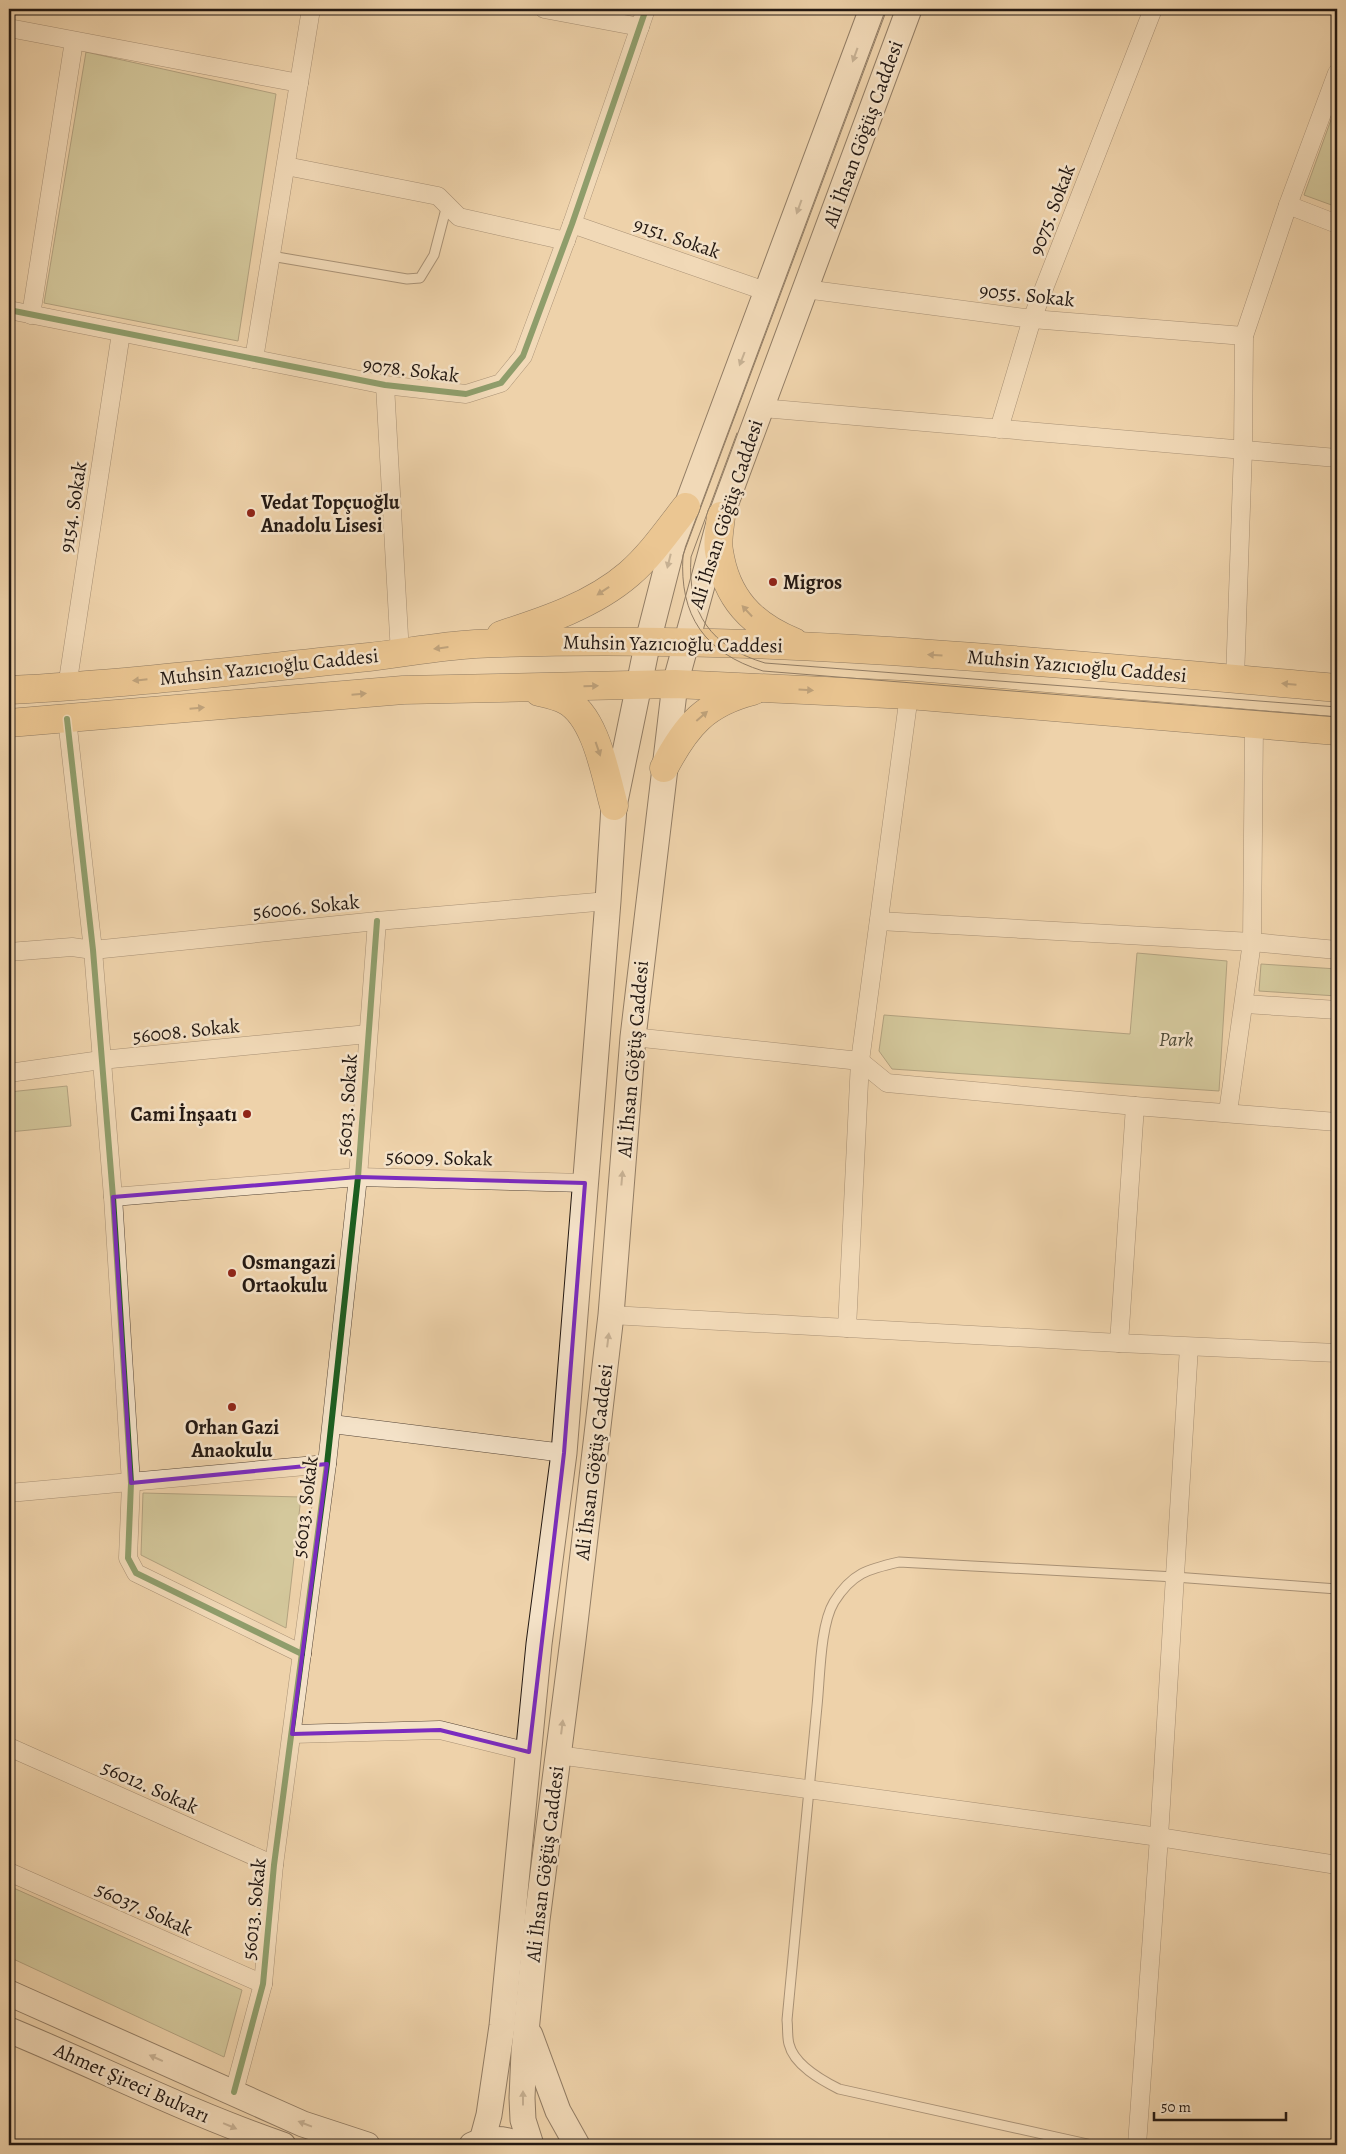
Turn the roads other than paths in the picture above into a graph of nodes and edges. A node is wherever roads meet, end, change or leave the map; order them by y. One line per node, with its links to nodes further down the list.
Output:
1 (311, 9): 11 (street)
2 (544, 9): 7 (street)
3 (646, 9): 7 (street, 9078. Sokak)
4 (872, 9): 20 (main road, Ali İhsan Göğüş Caddesi, one-way to 20)
5 (909, 9): 19 (main road, Ali İhsan Göğüş Caddesi)
6 (1153, 9): 23 (street, 9075. Sokak)
7 (640, 26): 15 (street, 9078. Sokak)
8 (9, 28): 9 (street)
9 (74, 41): 11 (street); 22 (street)
10 (1337, 73): 14 (street)
11 (299, 83): 12 (street)
12 (286, 166): 13 (street); 18 (street)
13 (447, 204): 17 (street); 18 (lane)
14 (1288, 206): 16 (street); 25 (street)
15 (572, 224): 17 (street, 9078. Sokak); 20 (street, 9151. Sokak)
16 (1337, 224)
17 (566, 241): 27 (street, 9078. Sokak)
18 (271, 256): 26 (street)
19 (806, 289): 23 (street, 9055. Sokak); 28 (main road, Ali İhsan Göğüş Caddesi)
20 (768, 292): 32 (main road, Ali İhsan Göğüş Caddesi, one-way to 32)
21 (9, 310): 22 (street, 9078. Sokak)
22 (31, 314): 24 (street, 9078. Sokak)
23 (1032, 319): 25 (street, 9055. Sokak); 29 (street, 9075. Sokak)
24 (121, 333): 26 (street, 9078. Sokak); 42 (street, 9154. Sokak)
25 (1244, 336): 30 (street)
26 (254, 359): 27 (street, 9078. Sokak)
27 (385, 385): 38 (street)
28 (761, 408): 29 (street); 33 (main road, Ali İhsan Göğüş Caddesi)
29 (999, 429): 30 (street)
30 (1243, 450): 31 (street); 39 (street)
31 (1337, 458)
32 (686, 507): 34 (main road, Ali İhsan Göğüş Caddesi, one-way to 34); 36 (main road, one-way to 36)
33 (721, 516): 35 (main road, Ali İhsan Göğüş Caddesi); 37 (main road, one-way to 33)
34 (648, 641): 35 (main road, Muhsin Yazıcıoğlu Caddesi); 36 (main road, Muhsin Yazıcıoğlu Caddesi); 41 (main road, Ali İhsan Göğüş Caddesi)
35 (685, 642): 37 (main road, Muhsin Yazıcıoğlu Caddesi); 40 (main road, Ali İhsan Göğüş Caddesi)
36 (472, 644): 38 (main road, Muhsin Yazıcıoğlu Caddesi, one-way to 38)
37 (803, 646): 39 (main road, Muhsin Yazıcıoğlu Caddesi, one-way to 37)
38 (400, 654): 42 (main road, Muhsin Yazıcıoğlu Caddesi, one-way to 42)
39 (1235, 679): 45 (main road, Muhsin Yazıcıoğlu Caddesi, one-way to 39)
40 (674, 684): 41 (main road, Muhsin Yazıcıoğlu Caddesi); 43 (main road, Muhsin Yazıcıoğlu Caddesi); 52 (main road, Ali İhsan Göğüş Caddesi)
41 (639, 685): 44 (main road, Muhsin Yazıcıoğlu Caddesi, one-way to 41); 53 (main road, Ali İhsan Göğüş Caddesi)
42 (67, 687): 46 (main road, Muhsin Yazıcıoğlu Caddesi)
43 (767, 687): 47 (main road, Muhsin Yazıcıoğlu Caddesi, one-way to 47); 52 (main road, one-way to 43)
44 (526, 688): 48 (main road, Muhsin Yazıcıoğlu Caddesi, one-way to 44); 53 (main road, one-way to 53)
45 (1337, 688)
46 (9, 690)
47 (909, 696): 50 (main road, Muhsin Yazıcıoğlu Caddesi); 56 (street)
48 (67, 719): 49 (main road, Muhsin Yazıcıoğlu Caddesi); 58 (street)
49 (9, 722)
50 (1254, 724): 51 (main road, Muhsin Yazıcıoğlu Caddesi); 57 (street)
51 (1337, 731)
52 (664, 768): 64 (main road, Ali İhsan Göğüş Caddesi)
53 (614, 806): 54 (main road, Ali İhsan Göğüş Caddesi)
54 (608, 901): 55 (street, 56006. Sokak); 72 (main road, Ali İhsan Göğüş Caddesi)
55 (377, 921): 58 (street, 56006. Sokak); 63 (street, 56013. Sokak)
56 (879, 921): 57 (street); 66 (street)
57 (1252, 942): 59 (street); 61 (street)
58 (93, 950): 60 (street, 56006. Sokak); 65 (street)
59 (1337, 950)
60 (9, 952)
61 (1245, 1004): 62 (street); 69 (street)
62 (1337, 1010)
63 (368, 1034): 65 (street, 56008. Sokak); 71 (street, 56013. Sokak)
64 (633, 1037): 66 (street); 74 (main road, Ali İhsan Göğüş Caddesi, one-way to 64)
65 (101, 1060): 67 (street, 56008. Sokak); 73 (street)
66 (860, 1061): 68 (street); 75 (street)
67 (9, 1073)
68 (1136, 1106): 69 (street); 76 (street)
69 (1228, 1112): 70 (street)
70 (1337, 1122)
71 (358, 1177): 72 (street, 56009. Sokak); 73 (street, 56009. Sokak); 79 (street, 56013. Sokak)
72 (584, 1183): 80 (main road, Ali İhsan Göğüş Caddesi)
73 (113, 1197): 82 (street)
74 (611, 1315): 75 (street); 90 (main road, Ali İhsan Göğüş Caddesi, one-way to 74)
75 (847, 1328): 76 (street)
76 (1119, 1343): 77 (street)
77 (1190, 1347): 78 (street); 84 (street)
78 (1337, 1353)
79 (332, 1424): 80 (street); 81 (street, 56013. Sokak)
80 (564, 1453): 89 (main road, Ali İhsan Göğüş Caddesi)
81 (327, 1464): 82 (street); 86 (street, 56013. Sokak)
82 (131, 1483): 83 (street); 86 (street)
83 (9, 1493)
84 (1175, 1577): 85 (lane); 91 (lane); 92 (street)
85 (1337, 1589)
86 (302, 1654): 87 (street, 56013. Sokak)
87 (292, 1734): 89 (street); 93 (street, 56013. Sokak)
88 (9, 1747): 93 (street, 56012. Sokak)
89 (528, 1752): 101 (main road, Ali İhsan Göğüş Caddesi)
90 (558, 1755): 91 (street); 98 (main road, Ali İhsan Göğüş Caddesi)
91 (808, 1790): 92 (street); 107 (lane)
92 (1159, 1837): 94 (street); 108 (street)
93 (274, 1865): 96 (street, 56013. Sokak)
94 (1337, 1865)
95 (9, 1872): 96 (street, 56037. Sokak)
96 (263, 1984): 100 (street, 56013. Sokak)
97 (9, 1993): 100 (main road, one-way to 97)
98 (527, 2025): 105 (main road, Ali İhsan Göğüş Caddesi, one-way to 98); 106 (main road)
99 (9, 2030): 102 (main road, Ahmet Şireci Bulvarı, one-way to 102)
100 (234, 2092): 103 (main road, one-way to 100)
101 (477, 2143): 104 (main road)
102 (283, 2145)
103 (367, 2145)
104 (520, 2145)
105 (531, 2145)
106 (577, 2145)
107 (1092, 2145)
108 (1137, 2145)

